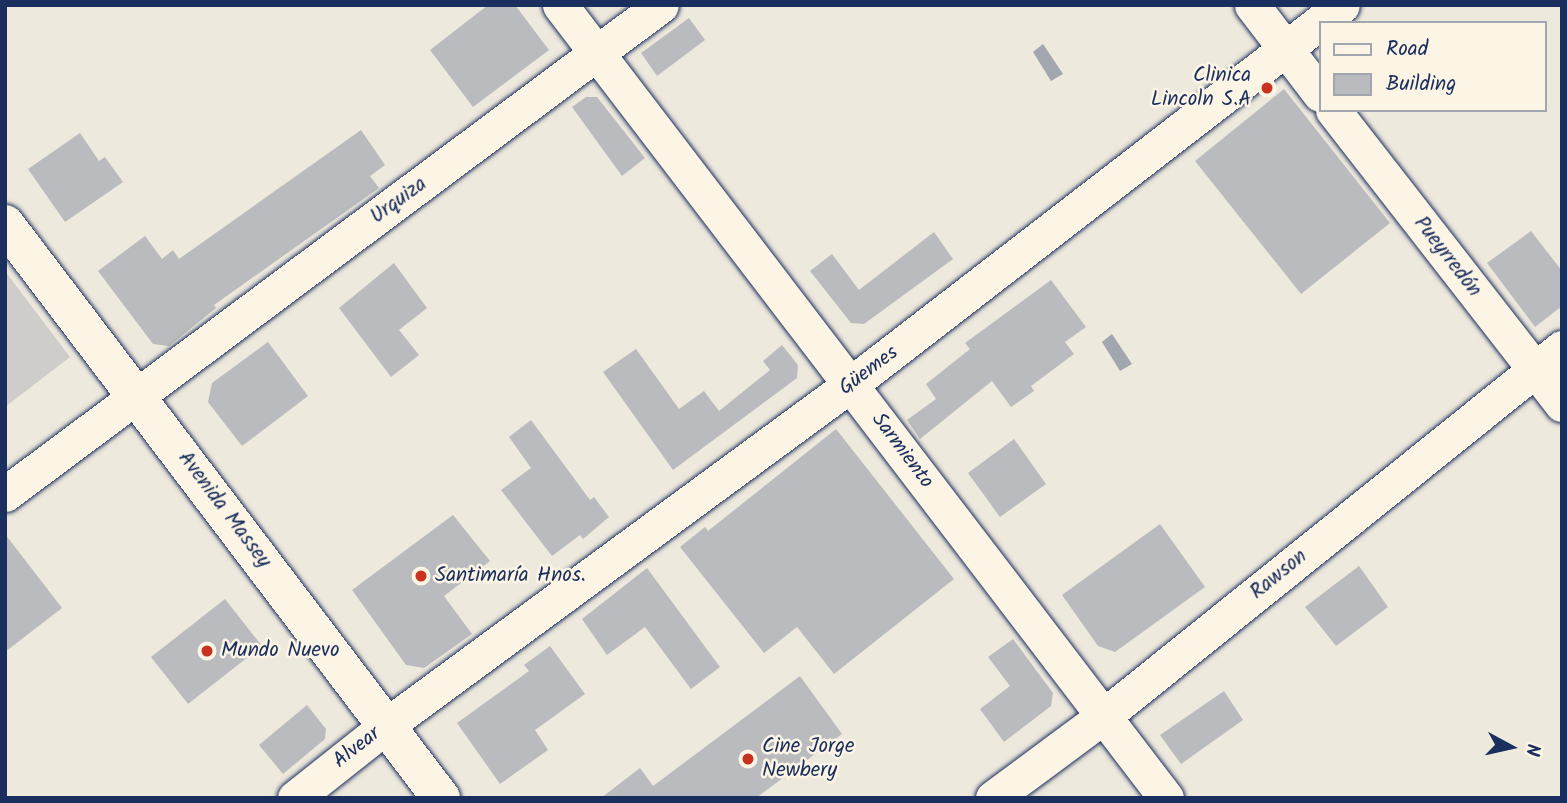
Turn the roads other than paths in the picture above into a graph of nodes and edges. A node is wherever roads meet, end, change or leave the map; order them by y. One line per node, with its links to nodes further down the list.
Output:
1 (560, 5): 8 (street, Sarmiento)
2 (661, 5): 8 (street, Urquiza)
3 (1252, 5): 7 (street)
4 (1342, 5): 5 (street, Güemes)
5 (1321, 21)
6 (1318, 24): 7 (street, Güemes)
7 (1285, 49): 9 (street); 14 (street, Güemes)
8 (597, 56): 14 (street, Sarmiento); 15 (street, Urquiza)
9 (1318, 91)
10 (1335, 112): 13 (street, Pueyrredón)
11 (5, 224): 15 (main road, Avenida Massey)
12 (1562, 348): 13 (street, Rawson)
13 (1534, 369): 16 (street, Pueyrredón); 18 (street, Rawson)
14 (851, 384): 18 (street, Sarmiento); 19 (street, Güemes)
15 (136, 394): 17 (street, Urquiza); 19 (main road, Avenida Massey)
16 (1562, 404)
17 (5, 494)
18 (1105, 715): 22 (street, Rawson); 23 (street, Sarmiento)
19 (387, 725): 20 (street, Alvear); 21 (main road, Avenida Massey)
20 (295, 798)
21 (441, 798)
22 (993, 798)
23 (1166, 798)

